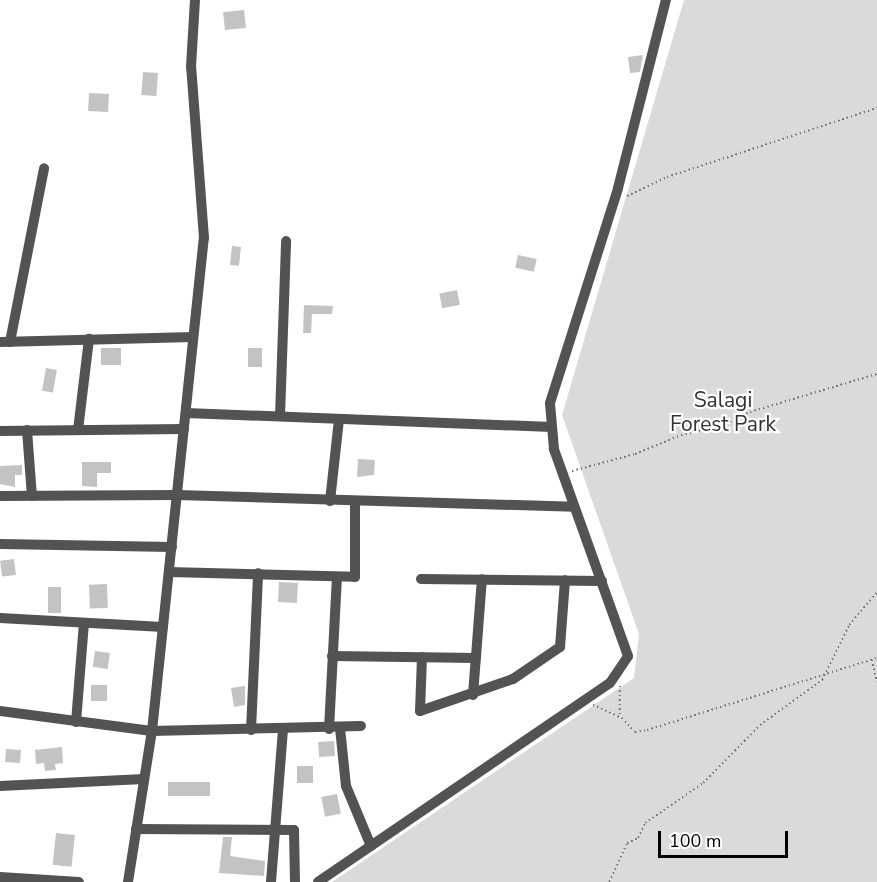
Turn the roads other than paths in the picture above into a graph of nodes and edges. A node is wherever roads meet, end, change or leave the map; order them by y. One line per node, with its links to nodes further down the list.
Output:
1 (195, 0): 5 (street)
2 (666, 0): 11 (street)
3 (44, 168): 7 (street)
4 (286, 241): 9 (street)
5 (194, 337): 6 (street); 8 (street)
6 (89, 339): 7 (street); 14 (street)
7 (5, 342)
8 (186, 412): 9 (street); 12 (street)
9 (280, 416): 10 (street)
10 (339, 418): 11 (street); 19 (street)
11 (552, 427): 21 (street)
12 (184, 429): 14 (street); 16 (street)
13 (27, 430): 14 (street); 15 (street); 18 (street)
14 (78, 430)
15 (0, 431)
16 (177, 495): 18 (street); 19 (street); 23 (street)
17 (0, 496): 18 (street)
18 (32, 496)
19 (330, 501): 20 (street)
20 (355, 501): 21 (street); 26 (street)
21 (574, 507): 30 (street)
22 (0, 544): 23 (street)
23 (172, 547): 24 (street)
24 (169, 572): 25 (street); 33 (street)
25 (258, 573): 26 (street); 42 (street)
26 (337, 578): 34 (street)
27 (421, 579): 28 (street)
28 (482, 579): 29 (street); 36 (street)
29 (565, 580): 30 (street); 37 (street)
30 (602, 581): 49 (street)
31 (0, 618): 32 (street)
32 (84, 623): 33 (street); 39 (street)
33 (163, 627): 44 (street)
34 (332, 656): 35 (street); 41 (street)
35 (422, 657): 36 (street); 37 (street)
36 (476, 658): 37 (street)
37 (473, 695)
38 (0, 711): 39 (street)
39 (76, 722): 44 (street)
40 (361, 726): 41 (street)
41 (334, 729): 43 (street); 49 (street)
42 (252, 730): 43 (street); 44 (street)
43 (283, 730): 47 (street)
44 (152, 731): 45 (street)
45 (144, 779): 46 (street); 48 (street)
46 (0, 786)
47 (274, 828): 48 (street); 53 (street); 54 (street)
48 (136, 829): 52 (street)
49 (371, 846): 55 (street)
50 (0, 877): 51 (street)
51 (79, 882)
52 (128, 882)
53 (271, 882)
54 (296, 882)
55 (318, 882)

